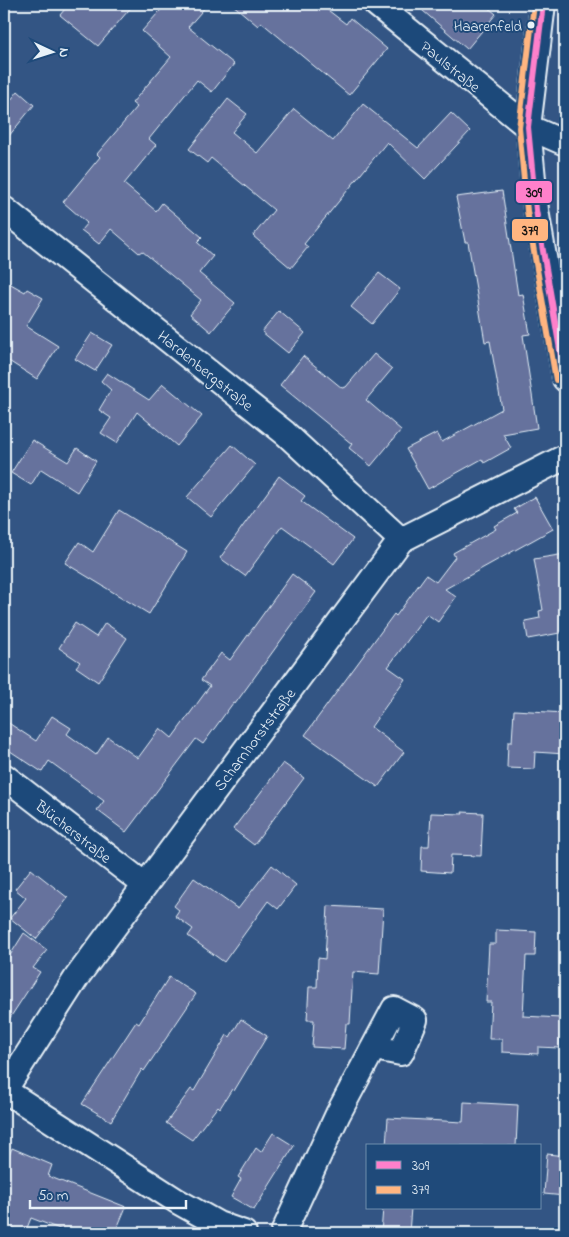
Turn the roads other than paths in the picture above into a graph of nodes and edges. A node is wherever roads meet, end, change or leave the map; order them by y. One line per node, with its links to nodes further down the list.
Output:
1 (376, 4): 3 (street, Paulstraße)
2 (543, 4): 3 (street)
3 (528, 127): 4 (street); 6 (street)
4 (565, 143)
5 (4, 209): 8 (street, Hardenbergstraße)
6 (565, 378)
7 (565, 457): 8 (street, Scharnhorststraße)
8 (402, 540): 10 (street, Scharnhorststraße)
9 (4, 776): 10 (street, Blücherstraße)
10 (145, 885): 12 (street, Scharnhorststraße)
11 (375, 1048): 14 (street)
12 (4, 1090): 13 (street)
13 (244, 1233)
14 (283, 1233)

